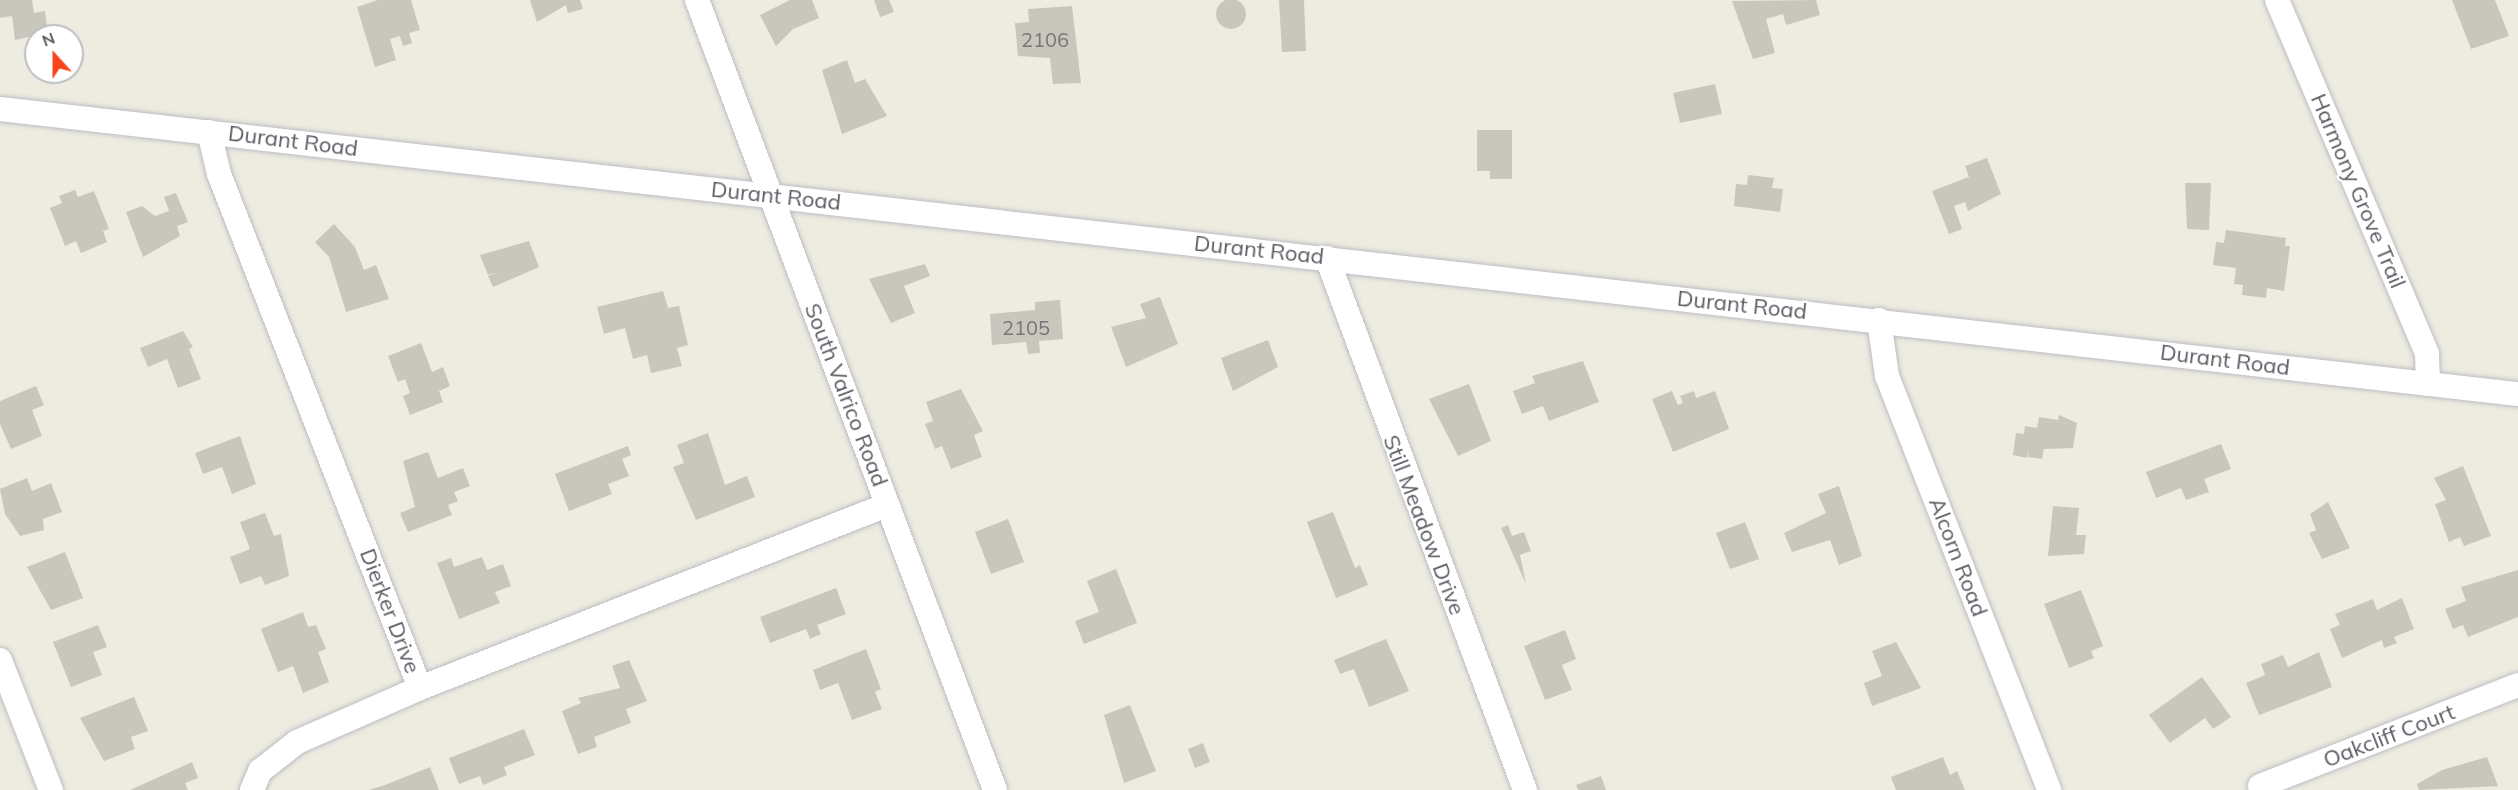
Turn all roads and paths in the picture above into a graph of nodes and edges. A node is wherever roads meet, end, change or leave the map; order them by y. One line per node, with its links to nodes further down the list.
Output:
1 (697, 0): 5 (street, South Valrico Road)
2 (2277, 0): 8 (street, Harmony Grove Trail)
3 (0, 109): 4 (street, Durant Road)
4 (209, 132): 5 (street, Durant Road); 13 (street, Dierker Drive)
5 (771, 196): 6 (street, Durant Road); 10 (street, South Valrico Road)
6 (1327, 258): 7 (street, Durant Road); 18 (street, Still Meadow Drive)
7 (1879, 320): 8 (street, Durant Road); 19 (street, Alcorn Road)
8 (2428, 384): 9 (street, Durant Road)
9 (2518, 394)
10 (888, 505): 13 (street, Dierker Drive); 17 (street, South Valrico Road)
11 (0, 660): 15 (street)
12 (2518, 685): 14 (street, Oakcliff Court)
13 (420, 688): 16 (street)
14 (2260, 786)
15 (51, 790)
16 (252, 790)
17 (996, 790)
18 (1525, 790)
19 (2049, 790)

